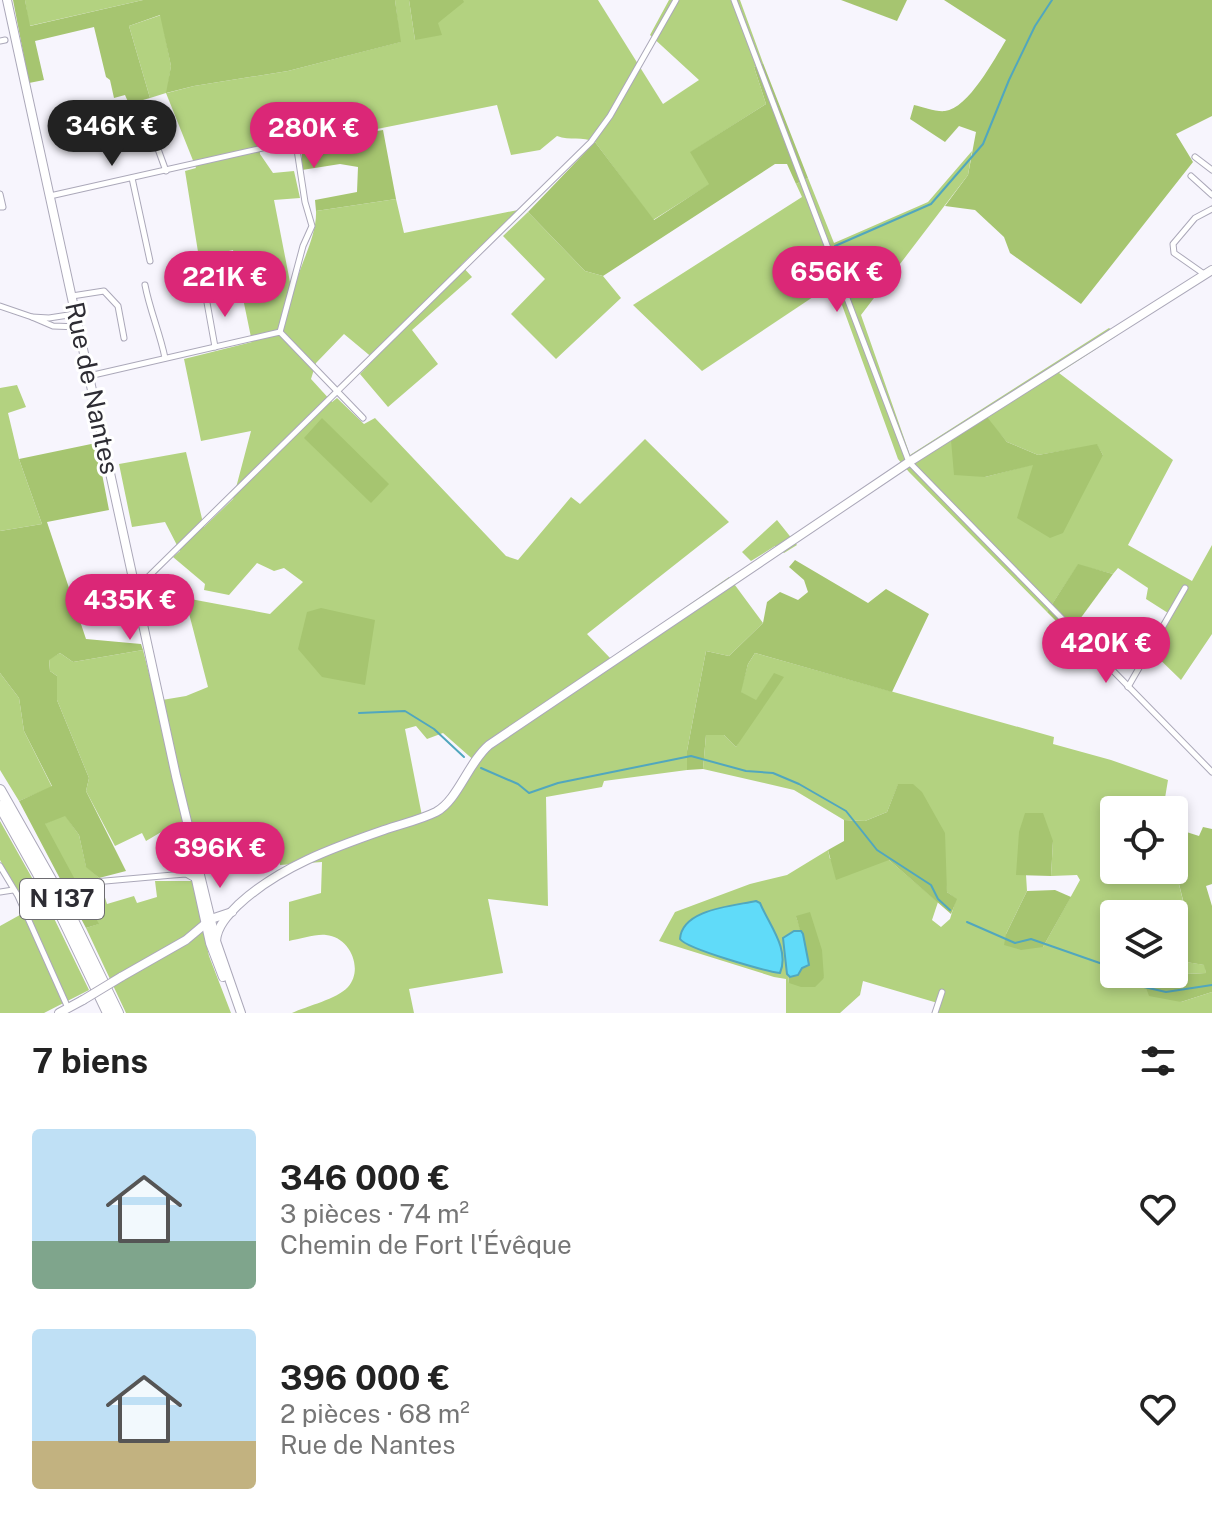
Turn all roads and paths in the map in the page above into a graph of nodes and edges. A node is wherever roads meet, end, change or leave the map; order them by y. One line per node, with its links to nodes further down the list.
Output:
1 (7, 0): 12 (street, Rue de Nantes)
2 (676, 0): 29 (street)
3 (734, 0): 31 (street)
4 (147, 119): 7 (street)
5 (1195, 157): 6 (street)
6 (1212, 170)
7 (166, 171): 9 (street); 24 (street)
8 (1191, 176): 11 (street)
9 (132, 178): 12 (street); 15 (street)
10 (0, 194): 13 (street)
11 (1212, 195)
12 (50, 196): 18 (street, Rue de Nantes)
13 (0, 207)
14 (1212, 209): 16 (street)
15 (150, 261)
16 (1208, 272): 31 (street)
17 (145, 285): 27 (street)
18 (72, 296): 21 (street, Rue de Nantes); 25 (street)
19 (206, 297): 26 (street)
20 (0, 306): 22 (street)
21 (76, 314): 22 (street); 23 (street, Rue de Nantes)
22 (32, 317): 23 (street)
23 (79, 327): 28 (street, Rue de Nantes)
24 (280, 332): 26 (street); 29 (street)
25 (124, 338)
26 (215, 347): 27 (street)
27 (165, 358): 28 (street)
28 (89, 376): 32 (street, Rue de Nantes)
29 (338, 392): 30 (street); 32 (street)
30 (363, 418)
31 (909, 462): 34 (street); 44 (street)
32 (134, 584): 39 (street, Rue de Nantes)
33 (1185, 588): 34 (street)
34 (1128, 687): 35 (street)
35 (1212, 772)
36 (0, 790): 51 (highway, N 137)
37 (0, 806): 50 (highway, N 137)
38 (0, 866): 41 (street)
39 (193, 872): 40 (street); 43 (street, Rue de Nantes); 43 (street, Rue de Nantes); 45 (street)
40 (94, 882)
41 (13, 890): 42 (street); 48 (street)
42 (0, 892)
43 (206, 906): 44 (street); 45 (street); 46 (street)
44 (226, 916): 45 (street)
45 (210, 930): 46 (street); 46 (street); 52 (street); 52 (street)
46 (192, 937): 48 (street, bridge)
47 (942, 992): 53 (street)
48 (68, 1008): 49 (street)
49 (59, 1013)
50 (108, 1013)
51 (118, 1013)
52 (239, 1013)
53 (935, 1013)

